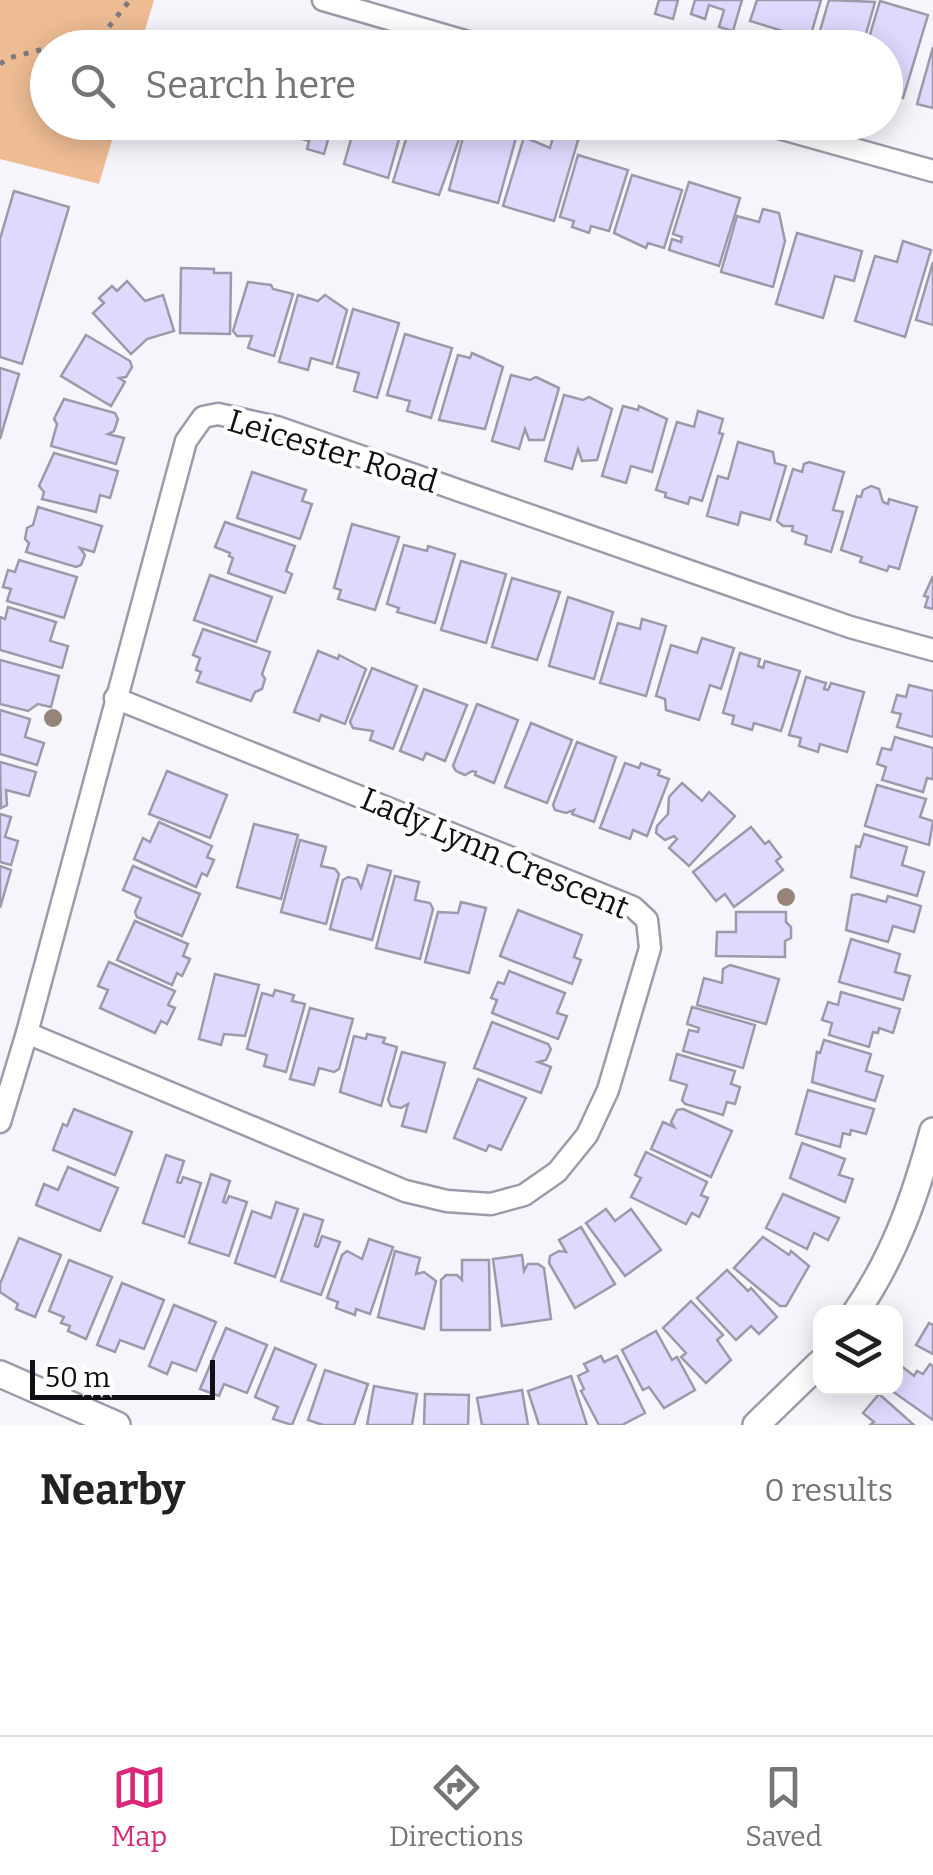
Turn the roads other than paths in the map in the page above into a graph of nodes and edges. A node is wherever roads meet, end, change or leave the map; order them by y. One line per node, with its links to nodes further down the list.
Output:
1 (323, 0): 2 (street)
2 (427, 30)
3 (823, 140): 4 (street)
4 (933, 170)
5 (933, 650): 6 (street, Leicester Road)
6 (115, 698): 7 (street, Leicester Road); 7 (street, Lady Lynn Crescent)
7 (27, 1034): 8 (street, Leicester Road)
8 (0, 1122)
9 (933, 1131): 10 (street)
10 (861, 1305)
11 (813, 1370): 14 (street)
12 (0, 1374): 13 (street)
13 (116, 1425)
14 (756, 1425)

